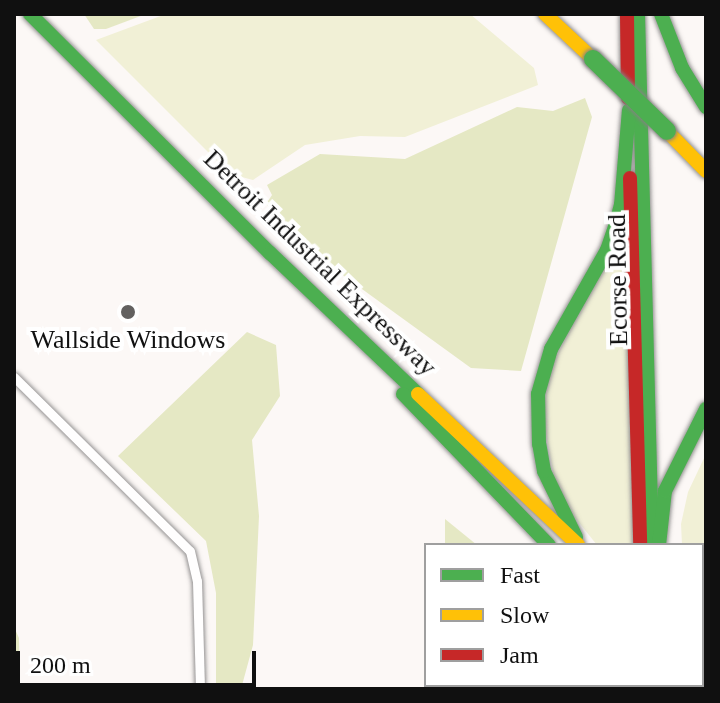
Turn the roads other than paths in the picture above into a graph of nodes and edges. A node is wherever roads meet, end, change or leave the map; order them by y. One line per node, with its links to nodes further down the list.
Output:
1 (30, 14): 9 (main road, Detroit Industrial Expressway)
2 (545, 14): 8 (main road, bridge)
3 (627, 14): 7 (main road, Ecorse Road)
4 (638, 14): 16 (main road, Ecorse Road)
5 (661, 14): 6 (main road)
6 (706, 107)
7 (629, 110): 14 (main road); 15 (main road, Ecorse Road)
8 (706, 171)
9 (340, 318): 12 (main road); 13 (main road, Detroit Industrial Expressway)
10 (14, 377): 18 (street)
11 (706, 409): 17 (main road)
12 (547, 543)
13 (577, 543)
14 (578, 543)
15 (640, 543)
16 (652, 543)
17 (659, 543)
18 (200, 689)

